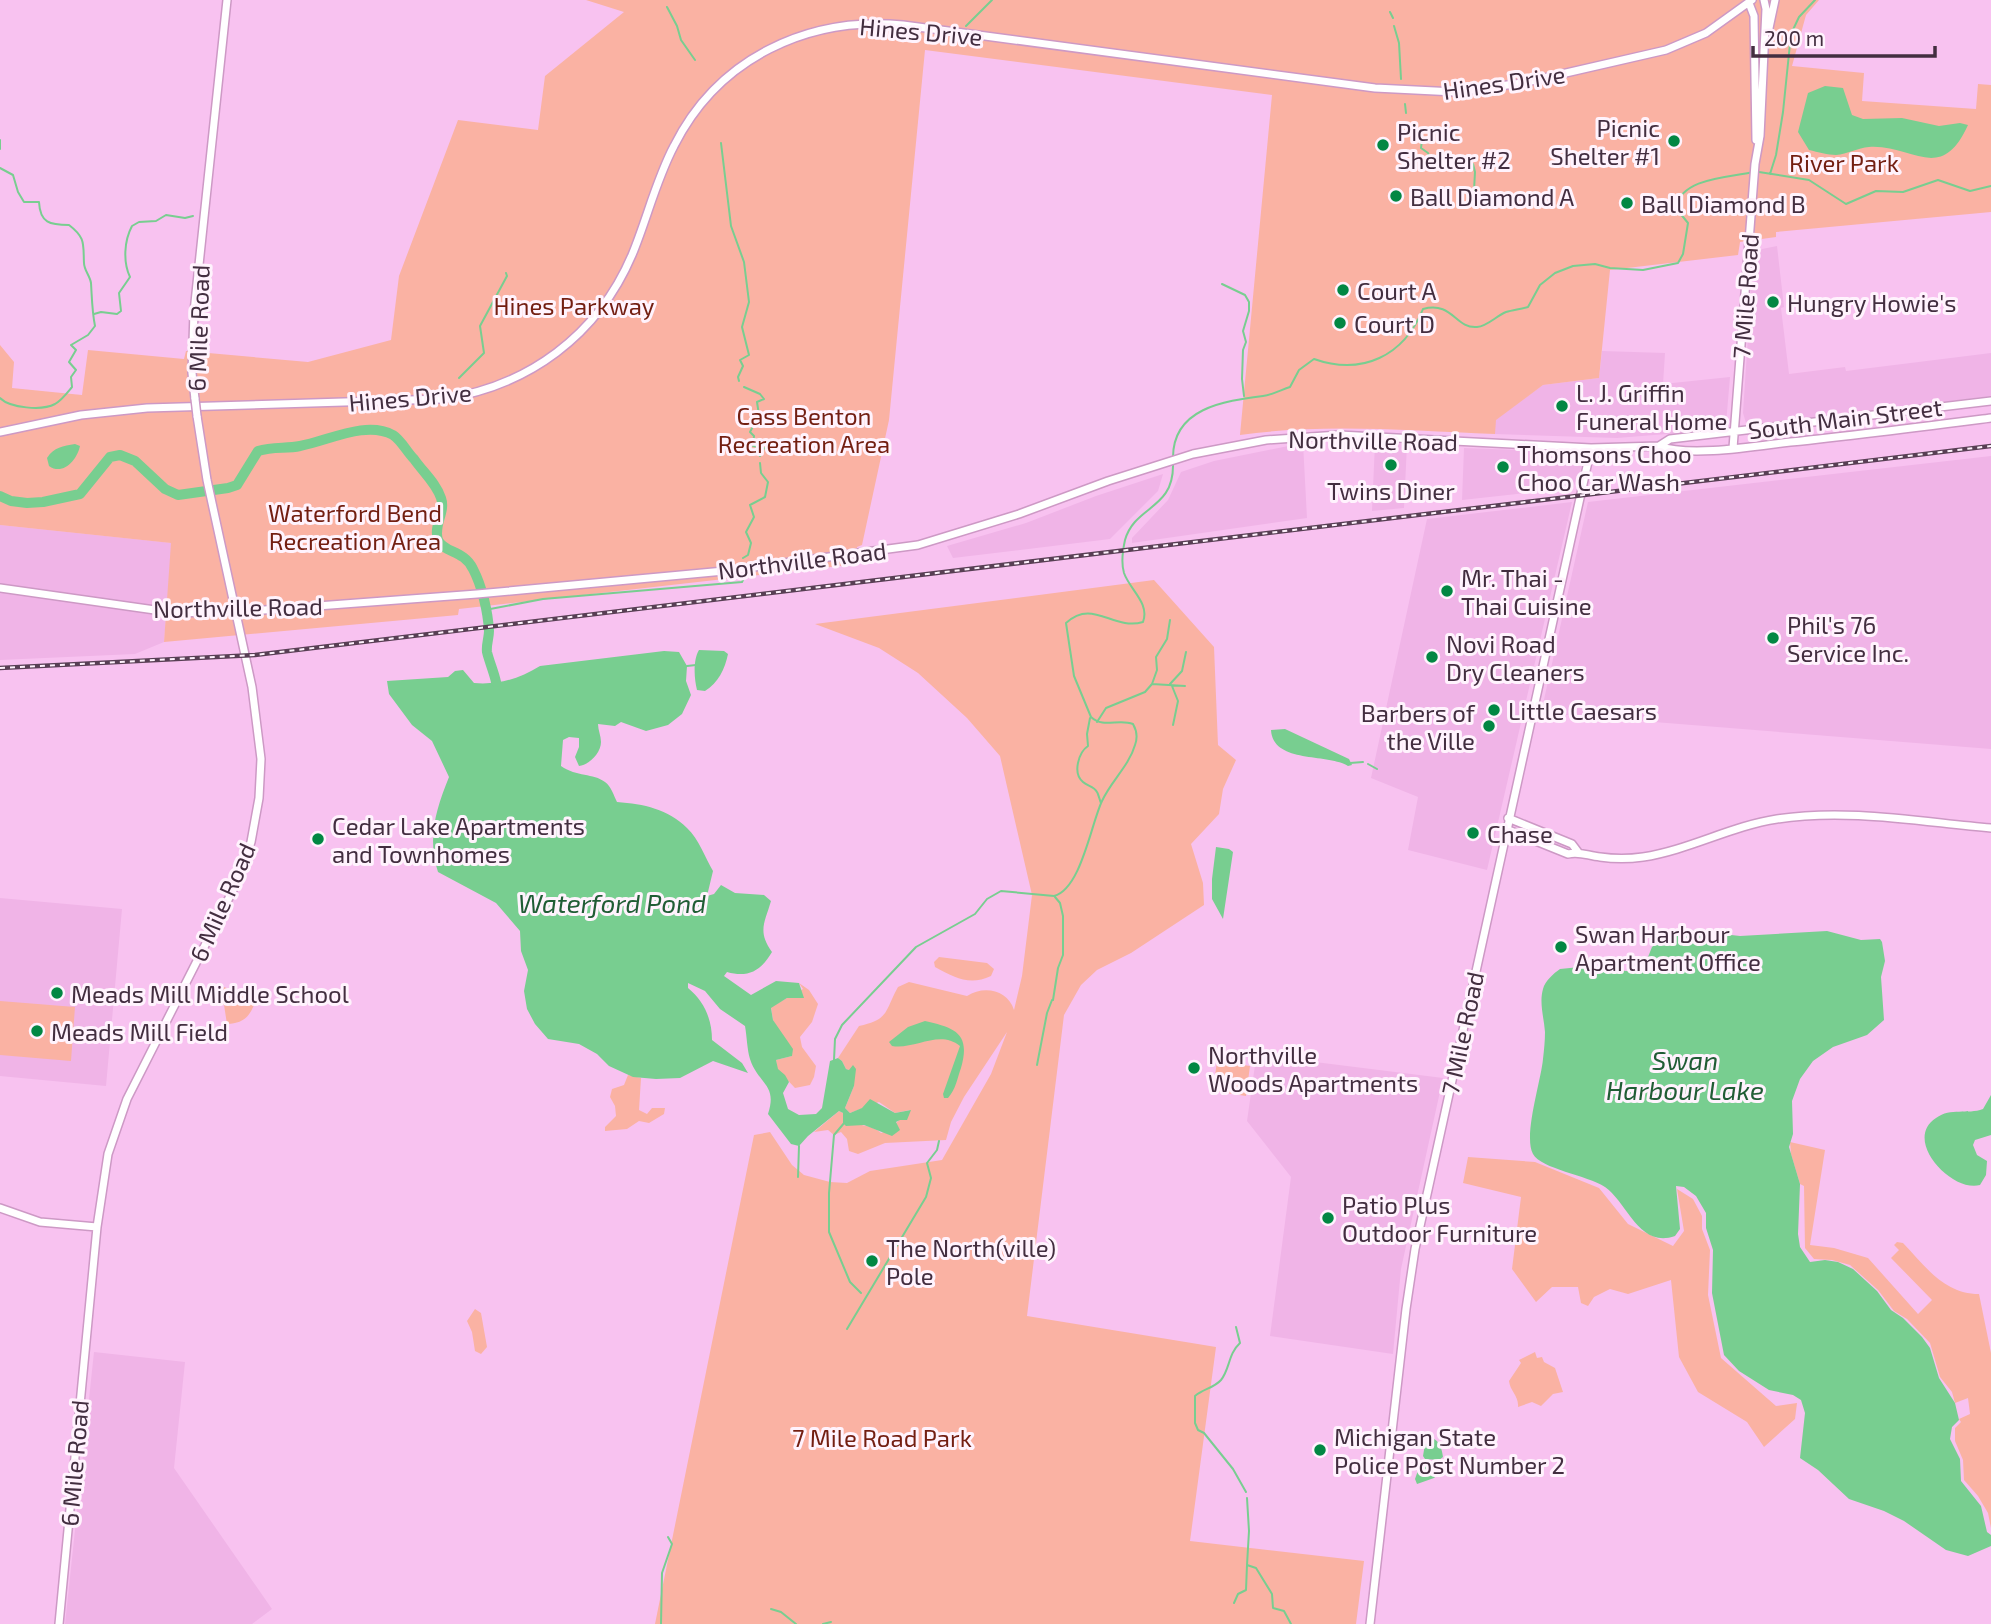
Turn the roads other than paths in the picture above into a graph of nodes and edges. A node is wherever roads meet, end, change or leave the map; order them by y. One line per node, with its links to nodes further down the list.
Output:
1 (227, 0): 15 (street, 6 Mile Road, bridge)
2 (1764, 0): 5 (street, 7 Mile Road)
3 (1775, 0): 5 (street)
4 (1751, 1): 6 (street, 7 Mile Road); 10 (street, Hines Drive)
5 (1763, 70): 6 (street, 7 Mile Road)
6 (1758, 143): 9 (street, 7 Mile Road)
7 (1991, 401): 9 (street, South Main Street)
8 (1991, 418): 13 (street, South Main Street)
9 (1734, 431): 11 (street, South Main Street); 13 (street, 7 Mile Road)
10 (0, 432)
11 (1659, 446): 12 (street, South Main Street); 13 (street, South Main Street)
12 (1591, 448): 15 (street, Northville Road); 16 (street, 7 Mile Road)
13 (1732, 448)
14 (0, 588): 15 (street, Northville Road)
15 (236, 611): 21 (street, 6 Mile Road)
16 (1508, 818): 18 (street, 7 Mile Road); 19 (street)
17 (1991, 828): 19 (street)
18 (1506, 830): 19 (street); 23 (street, 7 Mile Road)
19 (1578, 852)
20 (0, 1208): 21 (street)
21 (97, 1227): 22 (street, 6 Mile Road)
22 (59, 1624)
23 (1370, 1624)

